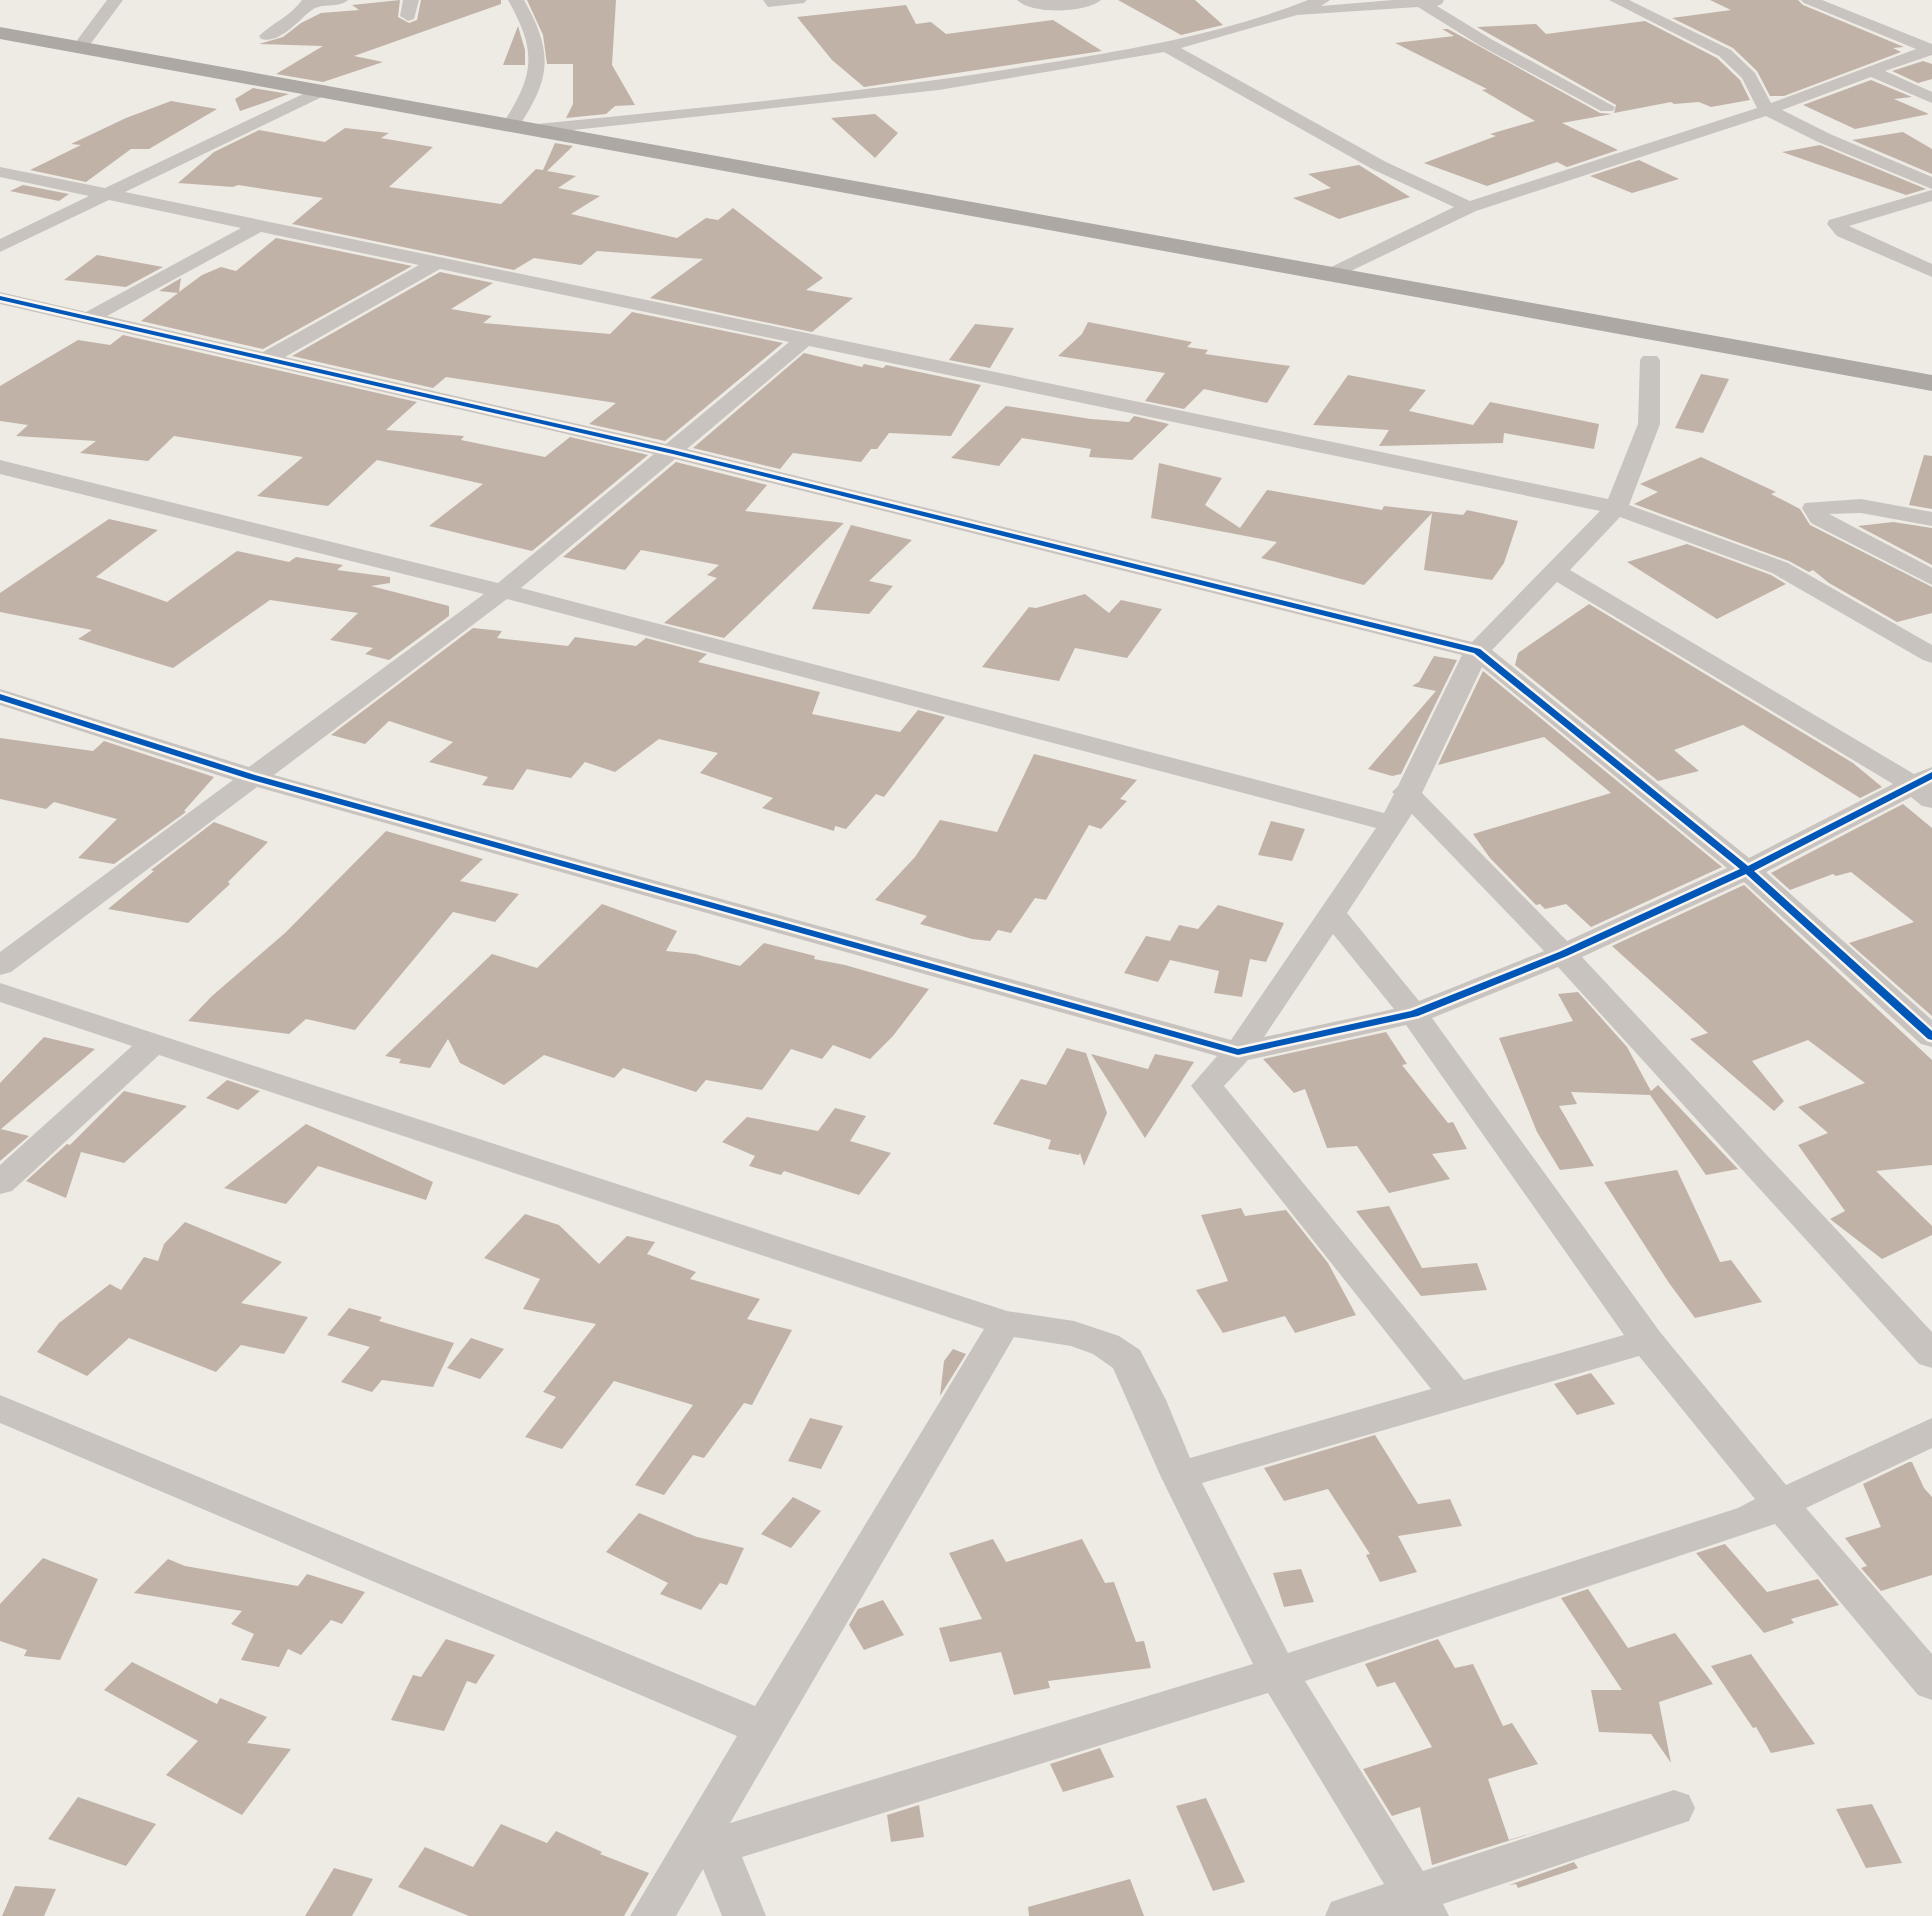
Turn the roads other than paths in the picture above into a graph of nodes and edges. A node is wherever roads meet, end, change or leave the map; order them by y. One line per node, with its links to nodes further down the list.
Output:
1 (115, 0): 17 (street)
2 (340, 0): 12 (street)
3 (516, 0): 24 (street)
4 (771, 0): 5 (street)
5 (799, 0)
6 (1025, 0): 7 (street)
7 (1093, 0)
8 (1322, 0): 14 (street)
9 (1451, 0): 13 (street)
10 (1617, 0): 23 (street)
11 (1809, 0): 19 (street)
12 (310, 1): 16 (street)
13 (1419, 1): 14 (street); 22 (street)
14 (1295, 12): 18 (street)
15 (0, 33): 17 (main road)
16 (267, 36)
17 (80, 47): 20 (main road)
18 (1167, 47): 25 (street); 30 (street)
19 (1871, 71): 21 (street); 23 (street)
20 (322, 90): 24 (main road); 29 (street)
21 (1932, 98)
22 (1607, 107)
23 (1766, 109): 27 (street); 30 (street)
24 (511, 125): 25 (main road)
25 (537, 129): 35 (main road)
26 (0, 172): 29 (street)
27 (1932, 184)
28 (1932, 195): 34 (street)
29 (107, 196): 31 (street); 32 (street)
30 (1469, 207): 35 (street)
31 (256, 227): 33 (street); 37 (street)
32 (0, 246)
33 (435, 264): 38 (street); 39 (street)
34 (1932, 271)
35 (1332, 274): 41 (main road)
36 (0, 298): 37 (street)
37 (89, 318): 39 (street)
38 (804, 340): 42 (street); 44 (street)
39 (266, 359): 42 (street)
40 (1650, 360): 44 (street)
41 (1932, 383)
42 (673, 452): 48 (street); 49 (street)
43 (0, 467): 48 (street)
44 (1616, 508): 46 (street); 50 (street)
45 (1932, 519): 47 (street)
46 (1555, 571): 49 (street); 53 (street)
47 (1932, 578)
48 (503, 591): 52 (street); 55 (street)
49 (1477, 651): 54 (street); 56 (street)
50 (1932, 655)
51 (0, 697): 52 (street)
52 (252, 777): 59 (street); 64 (street)
53 (1925, 786): 56 (street)
54 (1406, 792): 55 (street); 58 (street)
55 (1393, 824): 57 (street)
56 (1747, 870): 58 (street); 62 (street)
57 (1331, 913): 61 (street); 64 (street)
58 (1563, 954): 61 (street); 68 (street)
59 (0, 966)
60 (0, 992): 63 (street)
61 (1414, 1014): 64 (street); 67 (street)
62 (1932, 1037)
63 (154, 1043): 65 (street); 66 (street)
64 (1238, 1052): 69 (street)
65 (0, 1184)
66 (1005, 1323): 72 (street); 76 (street)
67 (1647, 1341): 69 (street); 73 (street)
68 (1932, 1355)
69 (1455, 1394): 72 (street)
70 (0, 1408): 76 (street)
71 (1932, 1432): 73 (street)
72 (1179, 1475): 74 (street)
73 (1782, 1506): 74 (street); 75 (street)
74 (1278, 1674): 78 (street); 79 (street)
75 (1932, 1683)
76 (764, 1728): 78 (street)
77 (1674, 1808): 79 (street)
78 (702, 1851): 80 (street); 81 (street)
79 (1420, 1905): 82 (street)
80 (652, 1916)
81 (744, 1916)
82 (1347, 1916)

